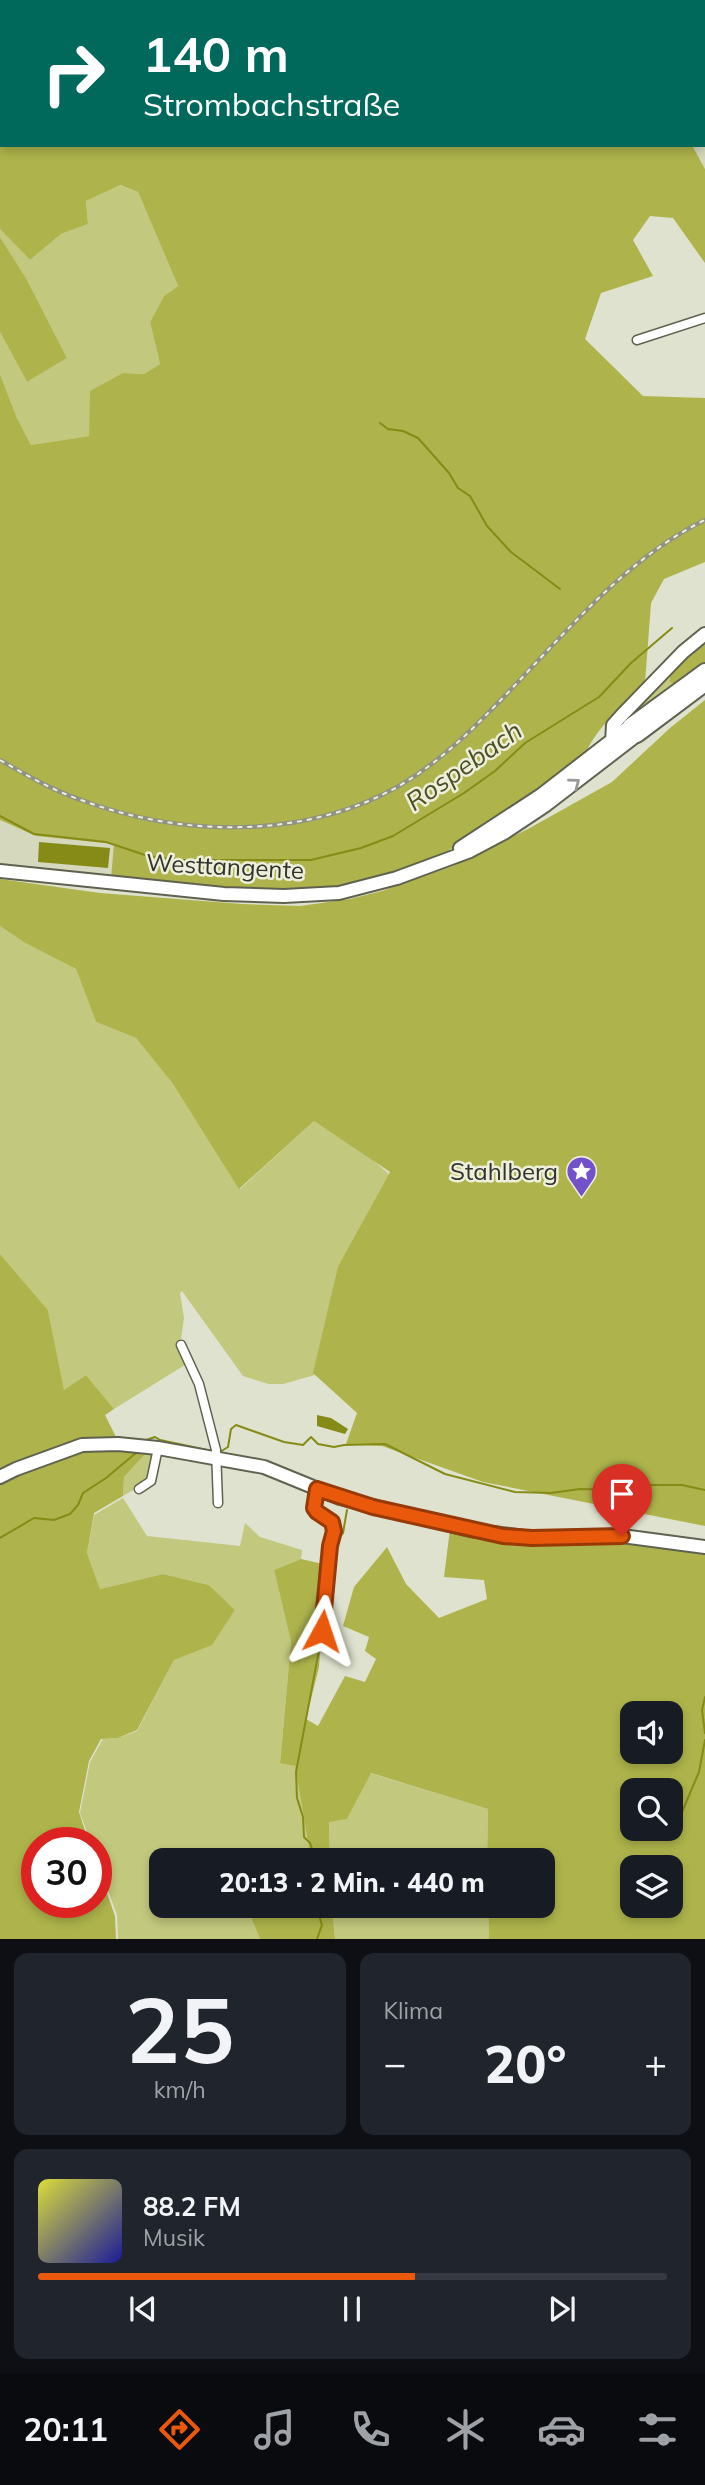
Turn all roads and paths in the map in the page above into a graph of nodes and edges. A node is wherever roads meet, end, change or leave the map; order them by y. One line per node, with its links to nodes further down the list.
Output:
1 (705, 318): 2 (street)
2 (637, 340)
3 (705, 634): 6 (main road)
4 (705, 671): 6 (highway, Westtangente)
5 (705, 684): 6 (highway, Westtangente)
6 (629, 725): 7 (main road, Westtangente); 8 (main road, Westtangente)
7 (613, 740): 8 (main road); 9 (main road, Westtangente)
8 (606, 760): 9 (main road, Westtangente, one-way to 8)
9 (443, 860): 10 (main road, Westtangente)
10 (0, 871)
11 (181, 1345): 13 (street)
12 (158, 1448): 13 (main road); 14 (main road); 15 (street)
13 (215, 1458): 16 (main road); 17 (street)
14 (0, 1477)
15 (139, 1489)
16 (317, 1489): 18 (main road); 19 (street)
17 (218, 1503)
18 (705, 1547)
19 (322, 1631)

